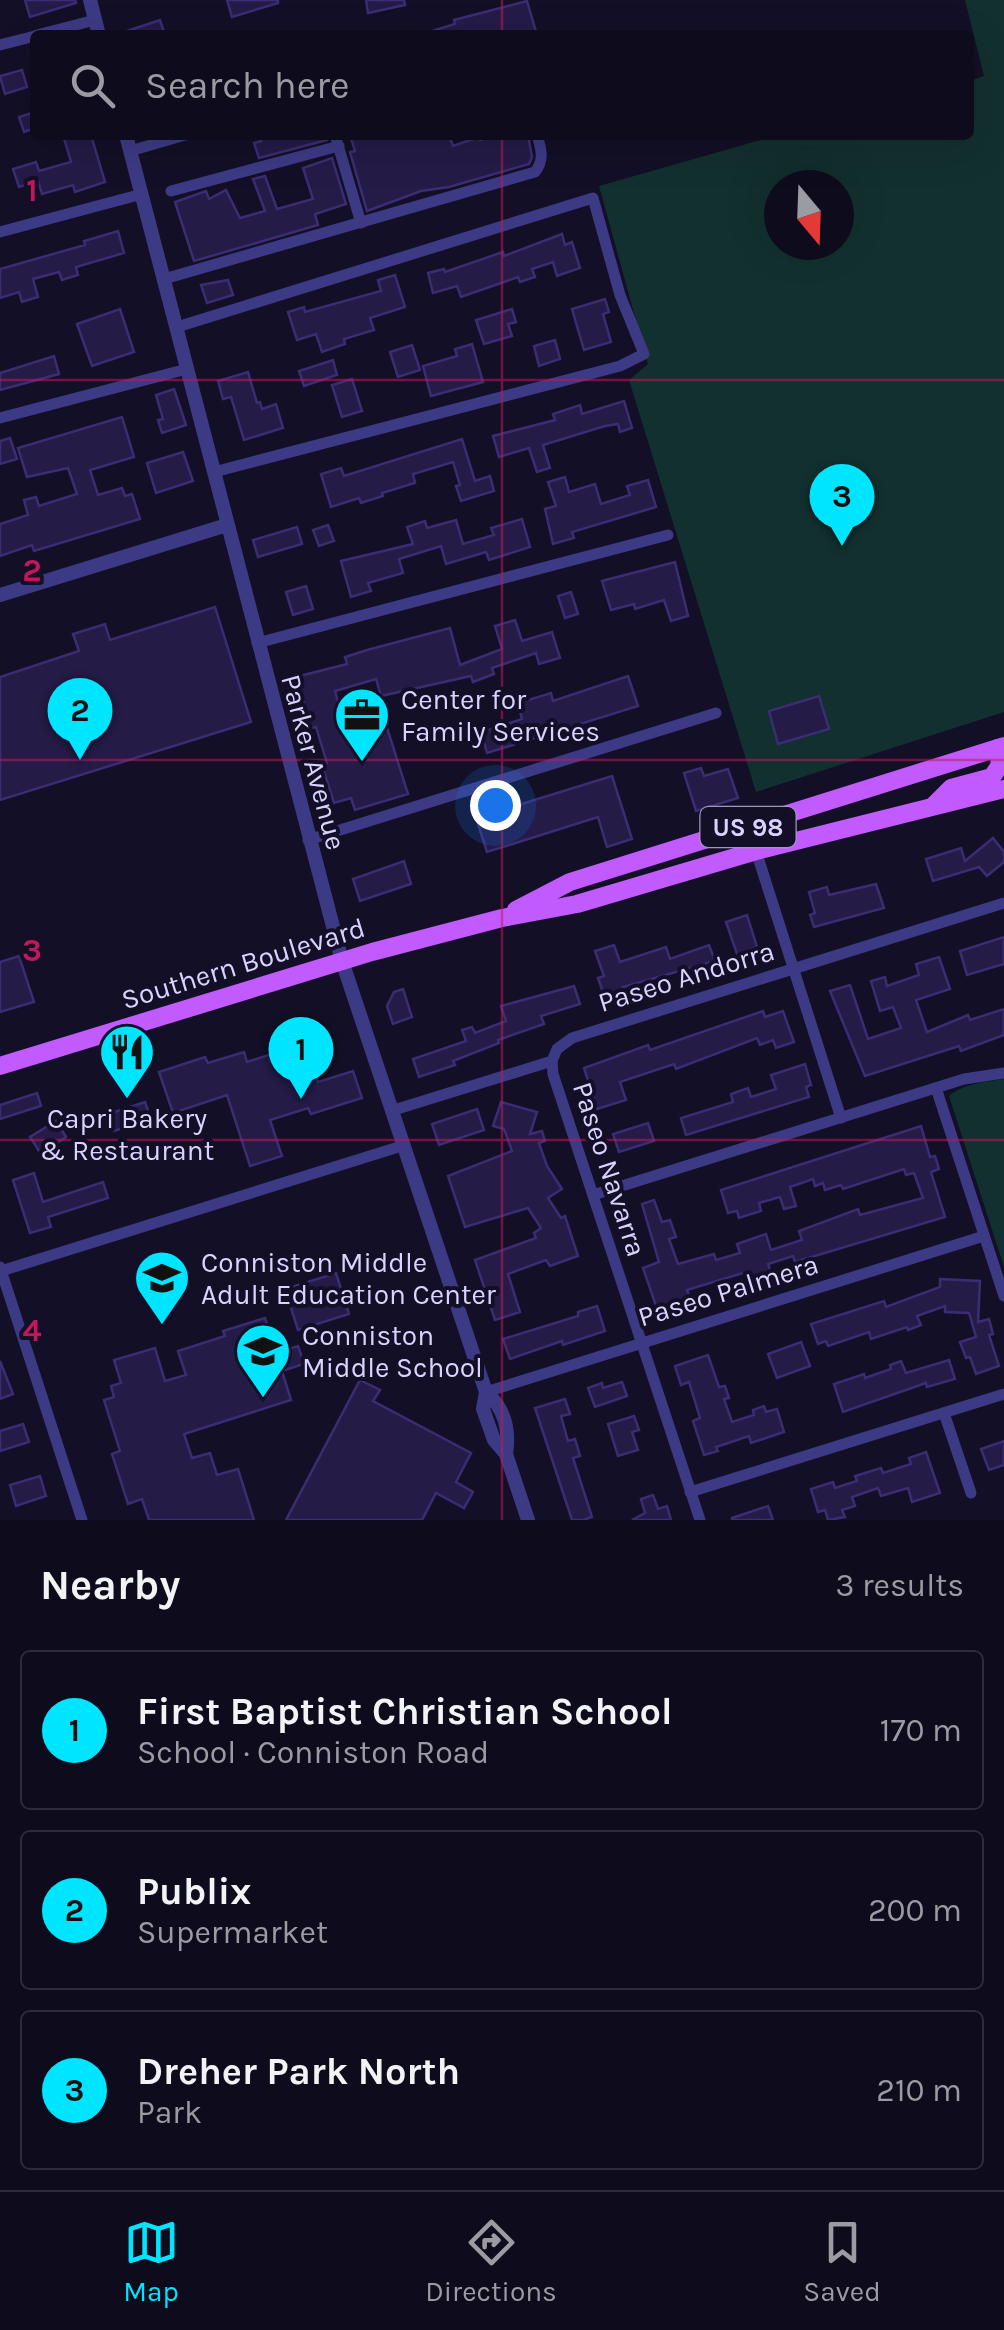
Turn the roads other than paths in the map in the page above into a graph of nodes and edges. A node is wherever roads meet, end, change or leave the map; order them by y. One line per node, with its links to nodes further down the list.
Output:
1 (90, 0): 2 (street)
2 (98, 27)
3 (30, 37): 4 (street)
4 (0, 45)
5 (337, 140): 8 (street); 10 (street)
6 (538, 140): 10 (street)
7 (128, 143): 9 (street, Parker Avenue)
8 (172, 191)
9 (142, 194): 11 (street); 12 (street, Parker Avenue)
10 (361, 223): 12 (street)
11 (0, 232)
12 (164, 279): 13 (street, Parker Avenue)
13 (176, 328): 14 (street, Parker Avenue); 16 (street)
14 (187, 369): 15 (street); 16 (street, Parker Avenue)
15 (0, 418)
16 (214, 472): 17 (street, Parker Avenue)
17 (227, 525): 19 (street); 20 (street, Parker Avenue)
18 (668, 535): 20 (street)
19 (0, 595)
20 (257, 643): 26 (street, Parker Avenue)
21 (716, 713): 26 (street)
22 (1001, 747): 24 (main road, Southern Boulevard / US 98); 25 (main road)
23 (1004, 789): 25 (main road, Southern Boulevard / US 98)
24 (823, 804): 27 (main road); 29 (main road, Southern Boulevard / US 98)
25 (934, 805): 27 (main road, Southern Boulevard / US 98)
26 (308, 840): 30 (street, Parker Avenue)
27 (756, 852): 29 (main road, Southern Boulevard / US 98); 31 (street)
28 (1004, 902): 31 (street, Paseo Andorra)
29 (502, 918): 30 (main road, Southern Boulevard / US 98)
30 (342, 961): 33 (main road, Southern Boulevard / US 98); 36 (street, Parker Avenue)
31 (792, 969): 32 (street, Paseo Andorra); 37 (street)
32 (552, 1061): 36 (street, Paseo Andorra); 39 (street, Paseo Navarra)
33 (0, 1066)
34 (1004, 1073): 35 (street)
35 (936, 1088): 37 (street); 40 (street)
36 (394, 1110): 38 (street, Parker Avenue)
37 (841, 1118): 39 (street)
38 (405, 1145): 41 (street); 44 (street, Parker Avenue)
39 (592, 1195): 43 (street, Paseo Navarra)
40 (984, 1236): 42 (street); 43 (street, Paseo Palmera)
41 (1, 1269): 49 (street)
42 (1004, 1296)
43 (642, 1344): 44 (street, Paseo Palmera); 47 (street, Paseo Navarra)
44 (486, 1392): 50 (street, Parker Avenue)
45 (1004, 1394): 46 (street)
46 (944, 1412): 47 (street); 48 (street)
47 (690, 1492): 51 (street, Paseo Navarra)
48 (970, 1493)
49 (82, 1520)
50 (528, 1520)
51 (700, 1520)

